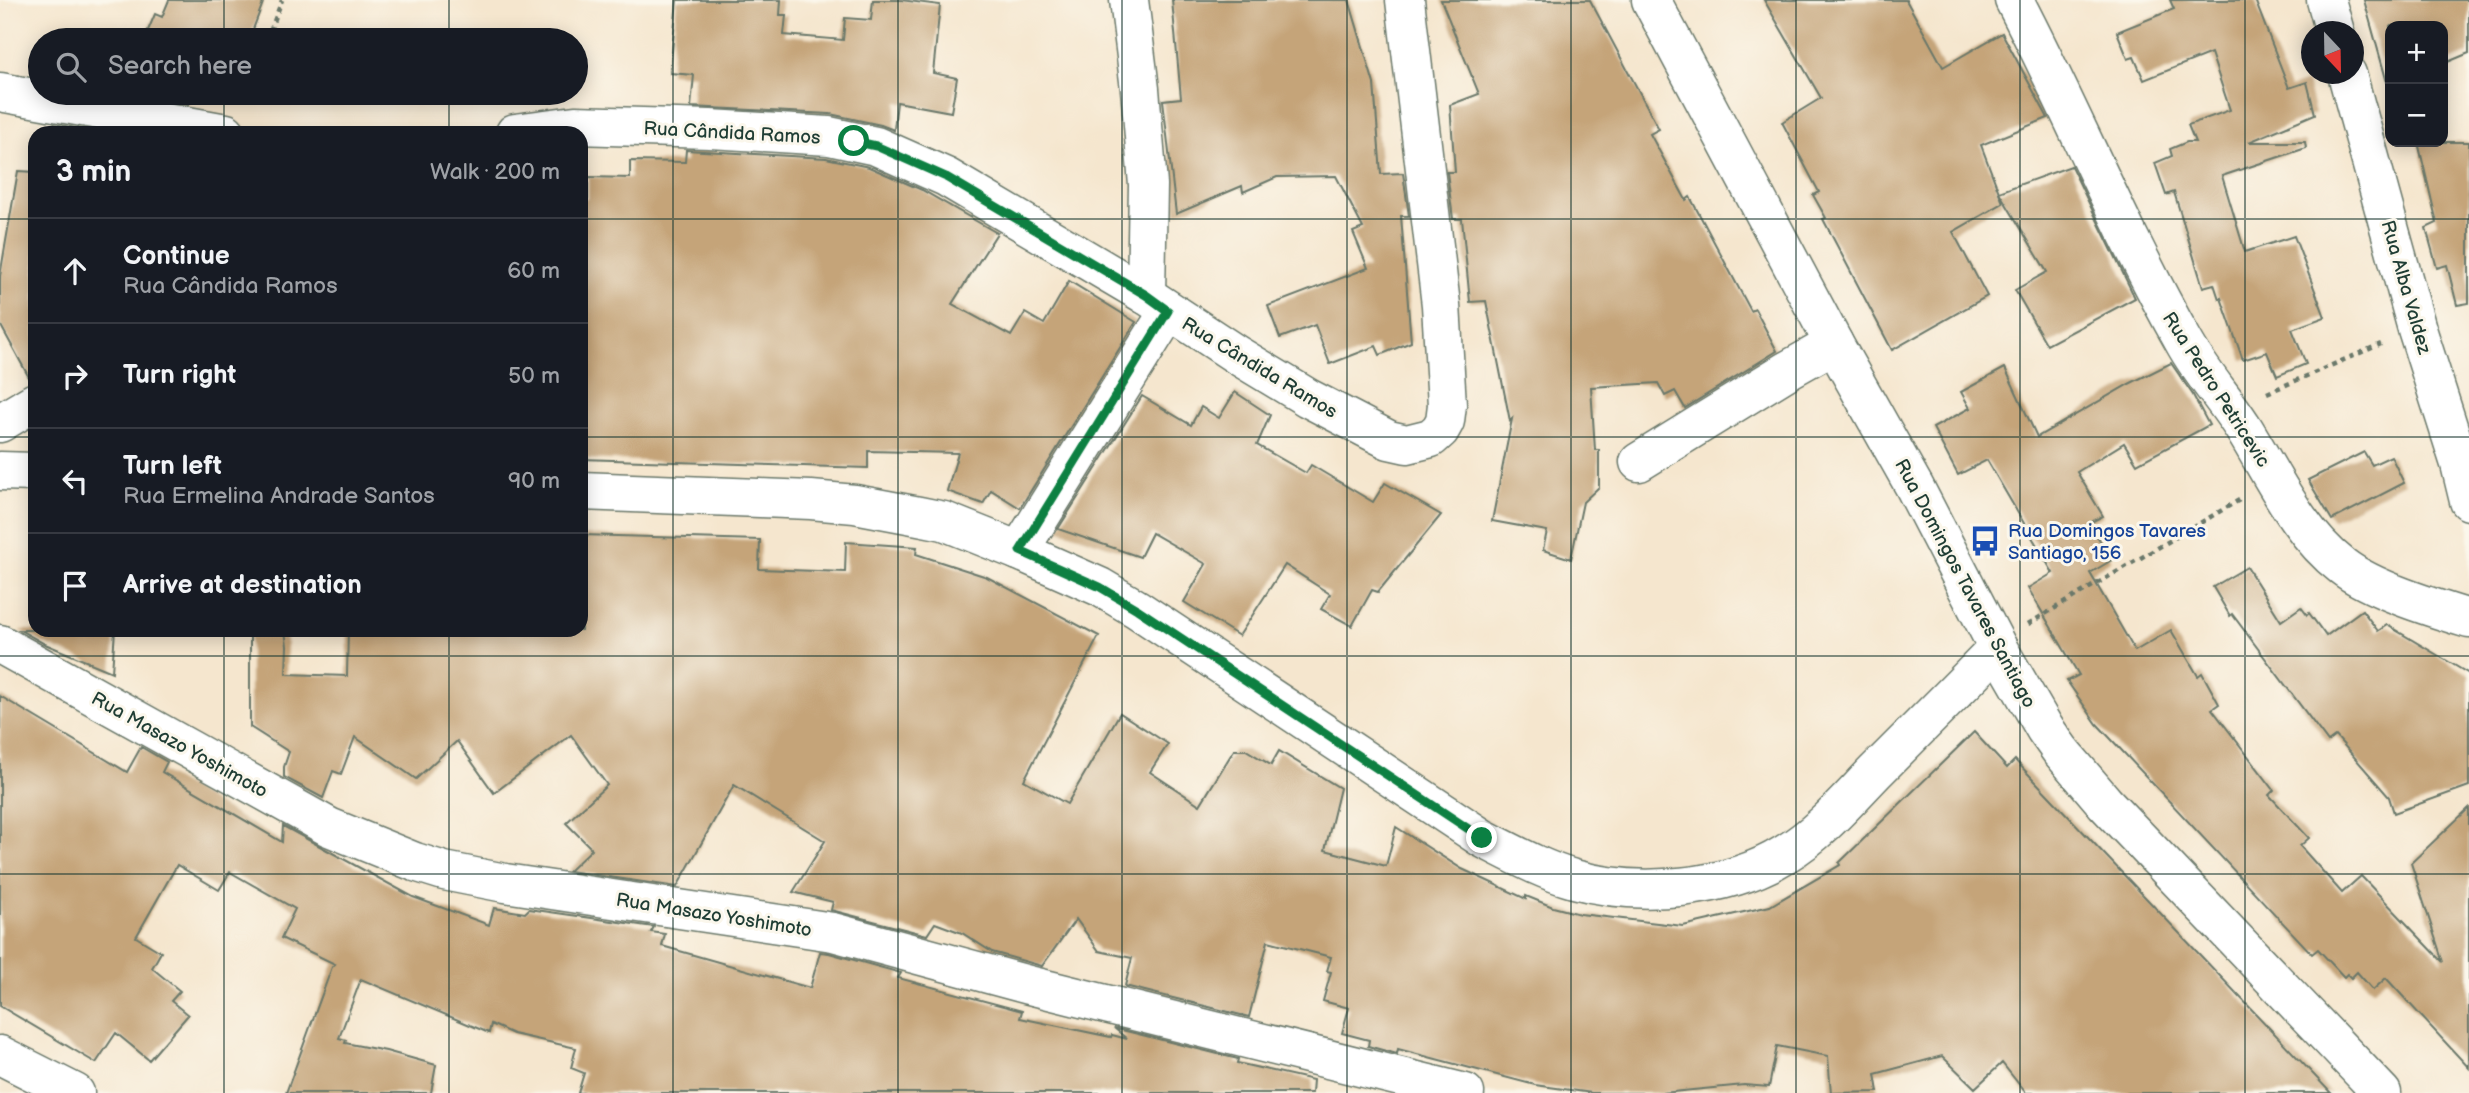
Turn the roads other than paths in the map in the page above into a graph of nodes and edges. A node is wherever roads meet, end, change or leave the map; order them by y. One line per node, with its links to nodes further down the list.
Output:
1 (1129, 0): 13 (street)
2 (1405, 0): 13 (street, Rua Cândida Ramos)
3 (1651, 0): 14 (street, Rua Domingos Tavares Santiago)
4 (2014, 0): 23 (street, Rua Pedro Petricevic)
5 (2326, 0): 6 (street)
6 (2332, 21)
7 (2350, 84): 21 (street, Rua Alba Valdez)
8 (0, 92): 9 (street)
9 (28, 97)
10 (72, 105): 11 (street)
11 (187, 126)
12 (568, 126): 13 (street, Rua Cândida Ramos)
13 (1157, 303): 22 (street)
14 (1834, 344): 17 (street); 25 (street, Rua Domingos Tavares Santiago)
15 (28, 406): 16 (street)
16 (0, 424)
17 (1639, 462)
18 (0, 471): 19 (street)
19 (28, 472)
20 (588, 491): 22 (street)
21 (2469, 501)
22 (1020, 551): 25 (street)
23 (2468, 614)
24 (0, 644): 28 (street, Rua Masazo Yoshimoto)
25 (1998, 648): 29 (street, Rua Domingos Tavares Santiago)
26 (0, 1055): 27 (street)
27 (75, 1093)
28 (1465, 1093)
29 (2382, 1093)

